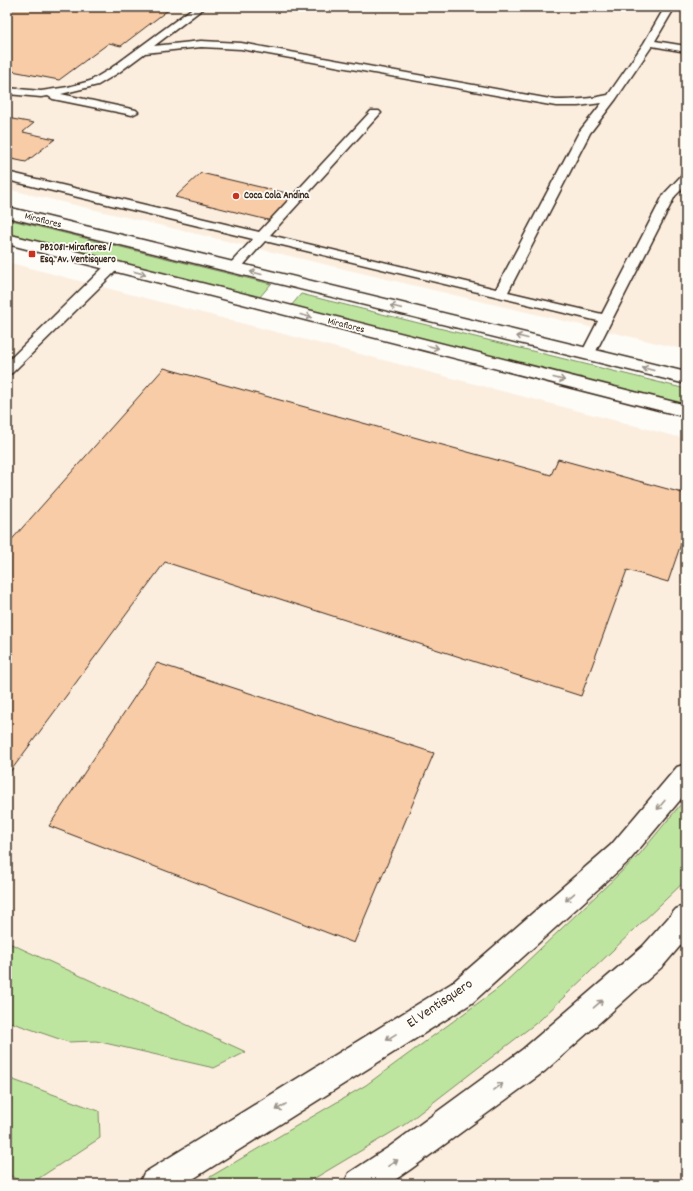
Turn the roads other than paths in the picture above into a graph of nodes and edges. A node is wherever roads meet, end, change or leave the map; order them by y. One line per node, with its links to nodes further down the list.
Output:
1 (200, 7): 5 (lane)
2 (670, 7): 3 (lane)
3 (649, 44): 4 (lane); 8 (lane)
4 (686, 49)
5 (143, 50): 7 (lane); 8 (lane)
6 (7, 91): 7 (lane)
7 (41, 94): 9 (lane)
8 (612, 97): 19 (lane)
9 (132, 112)
10 (374, 113): 14 (lane)
11 (7, 176): 14 (lane)
12 (686, 178): 21 (lane)
13 (7, 212): 17 (main road, Miraflores)
14 (262, 237): 17 (lane); 19 (lane)
15 (7, 240): 16 (main road, Miraflores)
16 (113, 266): 20 (main road, Miraflores, one-way to 20); 23 (lane)
17 (234, 267): 18 (main road, Miraflores, one-way to 17)
18 (284, 279): 20 (main road); 22 (main road, Miraflores, one-way to 18)
19 (500, 294): 21 (lane)
20 (270, 306): 25 (main road, Miraflores, one-way to 25)
21 (606, 319): 22 (lane)
22 (588, 354): 24 (main road, Miraflores, one-way to 22)
23 (7, 370)
24 (686, 378)
25 (686, 411)
26 (686, 775): 28 (main road, El Ventisquero, one-way to 28)
27 (686, 918): 29 (main road, one-way to 27)
28 (155, 1184)
29 (360, 1184)

